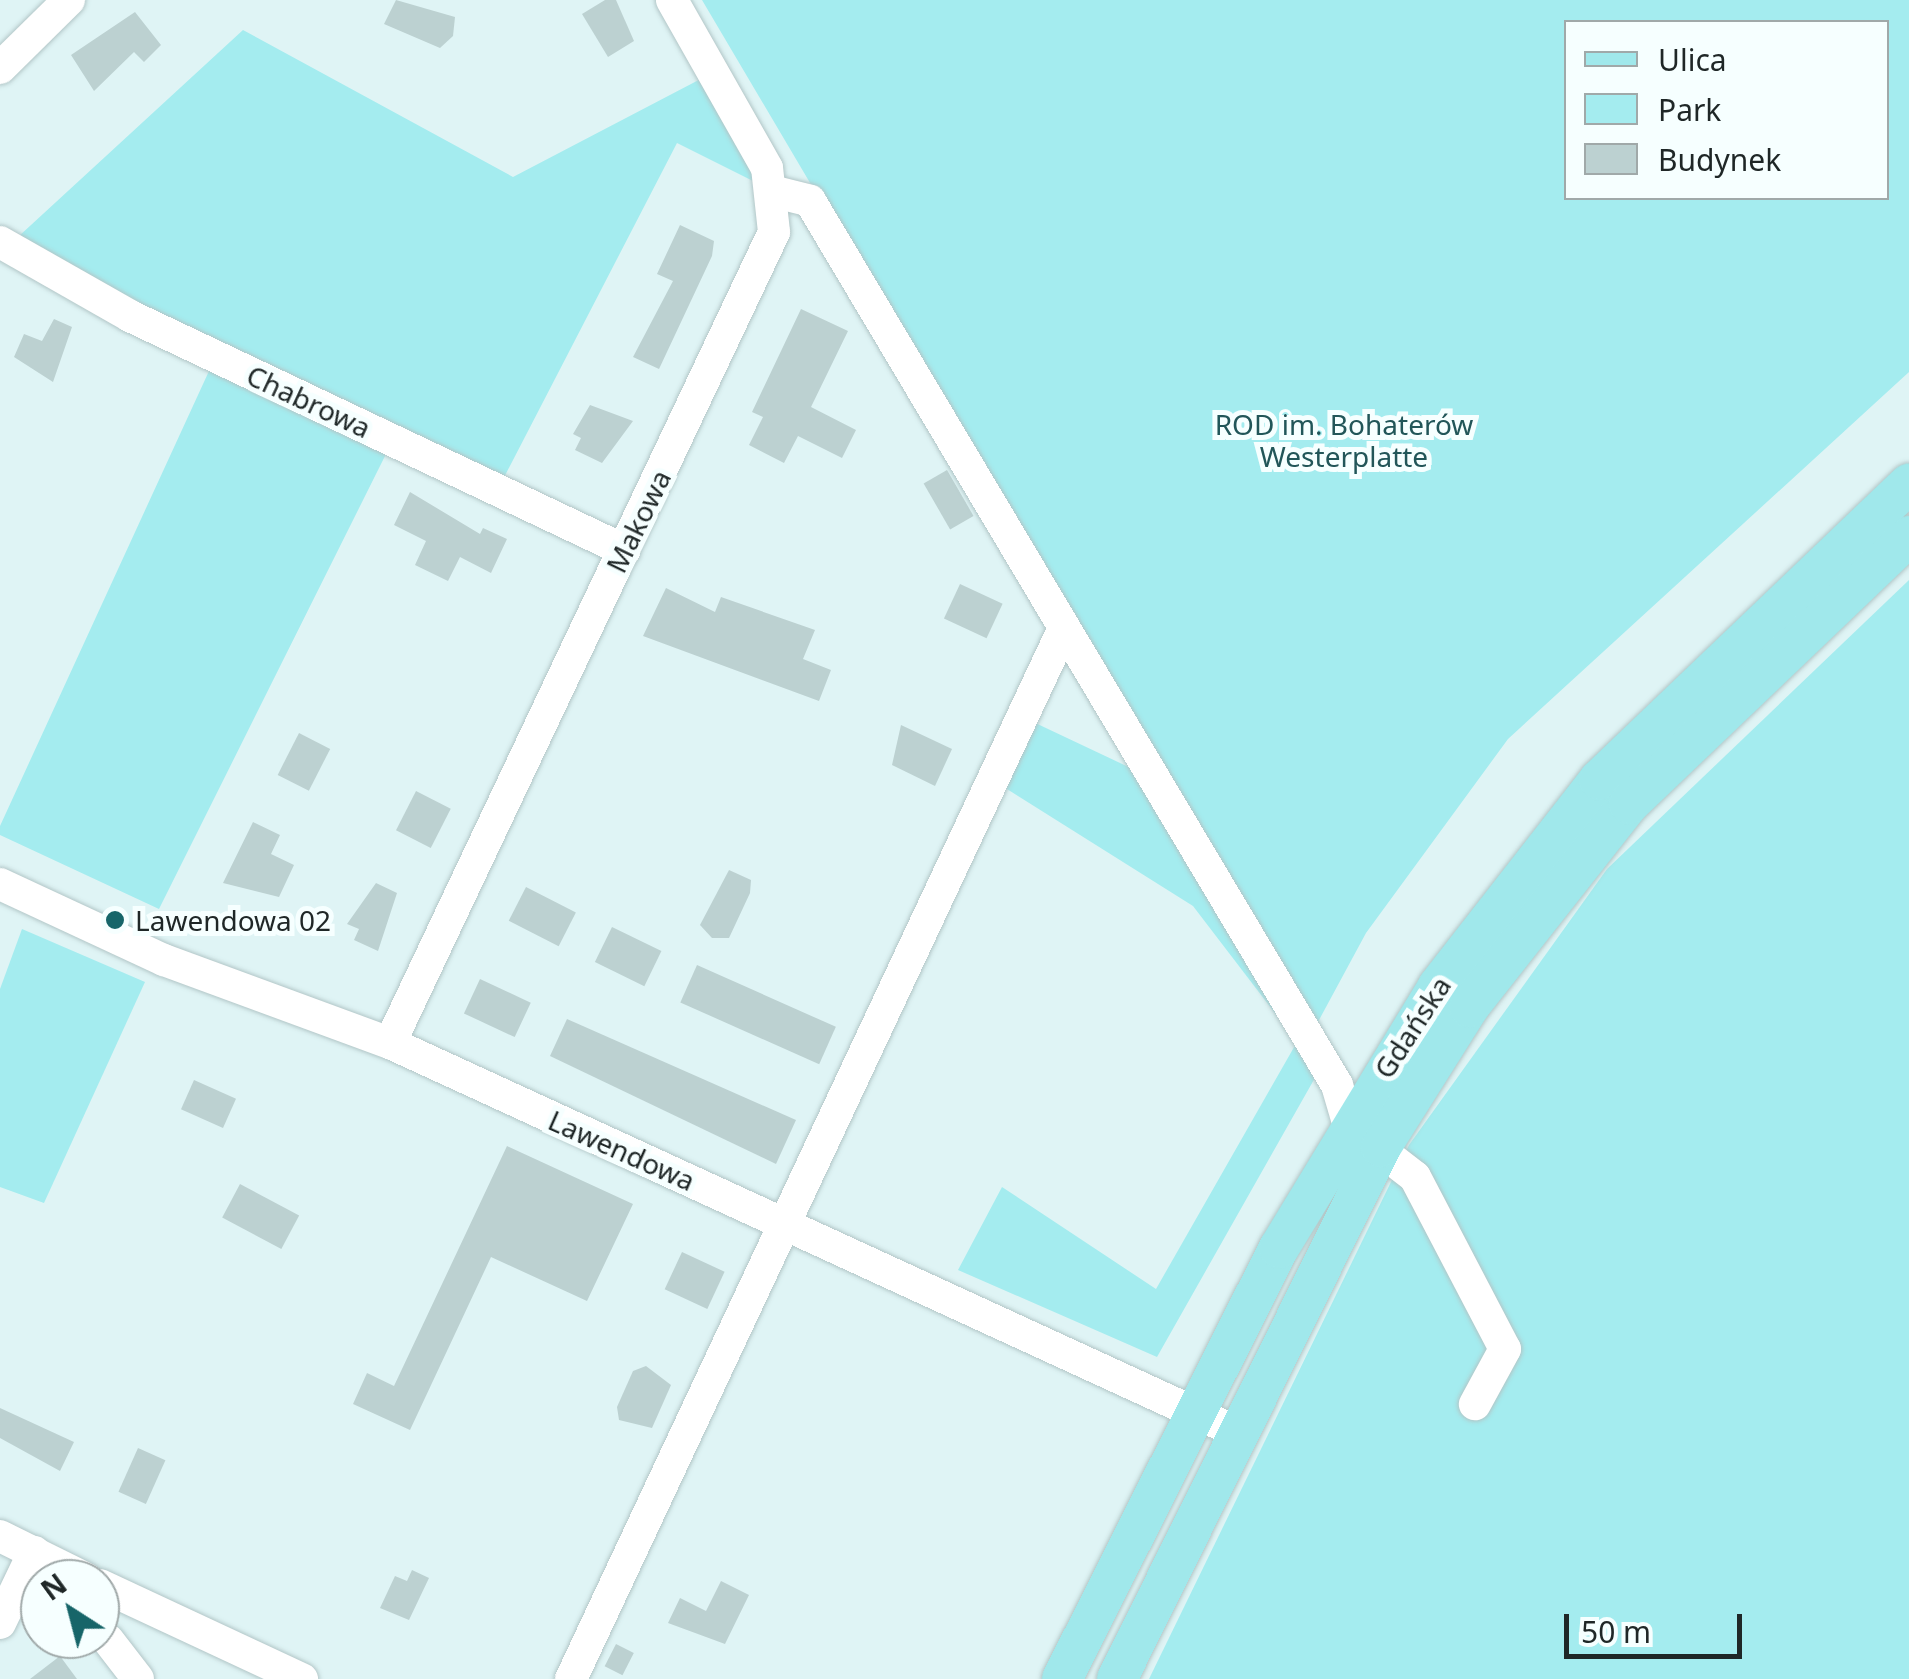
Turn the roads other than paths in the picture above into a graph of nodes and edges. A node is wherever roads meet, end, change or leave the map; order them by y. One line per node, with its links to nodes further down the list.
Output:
1 (69, 0): 3 (street)
2 (672, 0): 4 (street)
3 (0, 68)
4 (775, 192): 8 (street, Makowa); 9 (street)
5 (0, 242): 8 (street, Chabrowa)
6 (1909, 484): 12 (main road, Gdańska)
7 (1909, 536): 12 (main road, Gdańska)
8 (624, 550): 11 (street, Makowa)
9 (1063, 630): 12 (street); 13 (street)
10 (0, 884): 11 (street, Lawendowa)
11 (390, 1043): 13 (street, Lawendowa)
12 (1365, 1137): 14 (street); 15 (main road, Gdańska); 16 (main road, Gdańska)
13 (784, 1224): 15 (street, Lawendowa); 25 (street)
14 (1475, 1404)
15 (1195, 1411): 16 (street, Lawendowa); 26 (main road, Gdańska)
16 (1238, 1432): 27 (main road, Gdańska)
17 (0, 1536): 18 (street)
18 (34, 1552): 19 (street); 21 (street)
19 (48, 1559)
20 (120, 1594): 24 (street)
21 (0, 1623)
22 (120, 1656): 23 (street)
23 (138, 1679)
24 (302, 1679)
25 (571, 1679)
26 (1062, 1679)
27 (1116, 1679)

